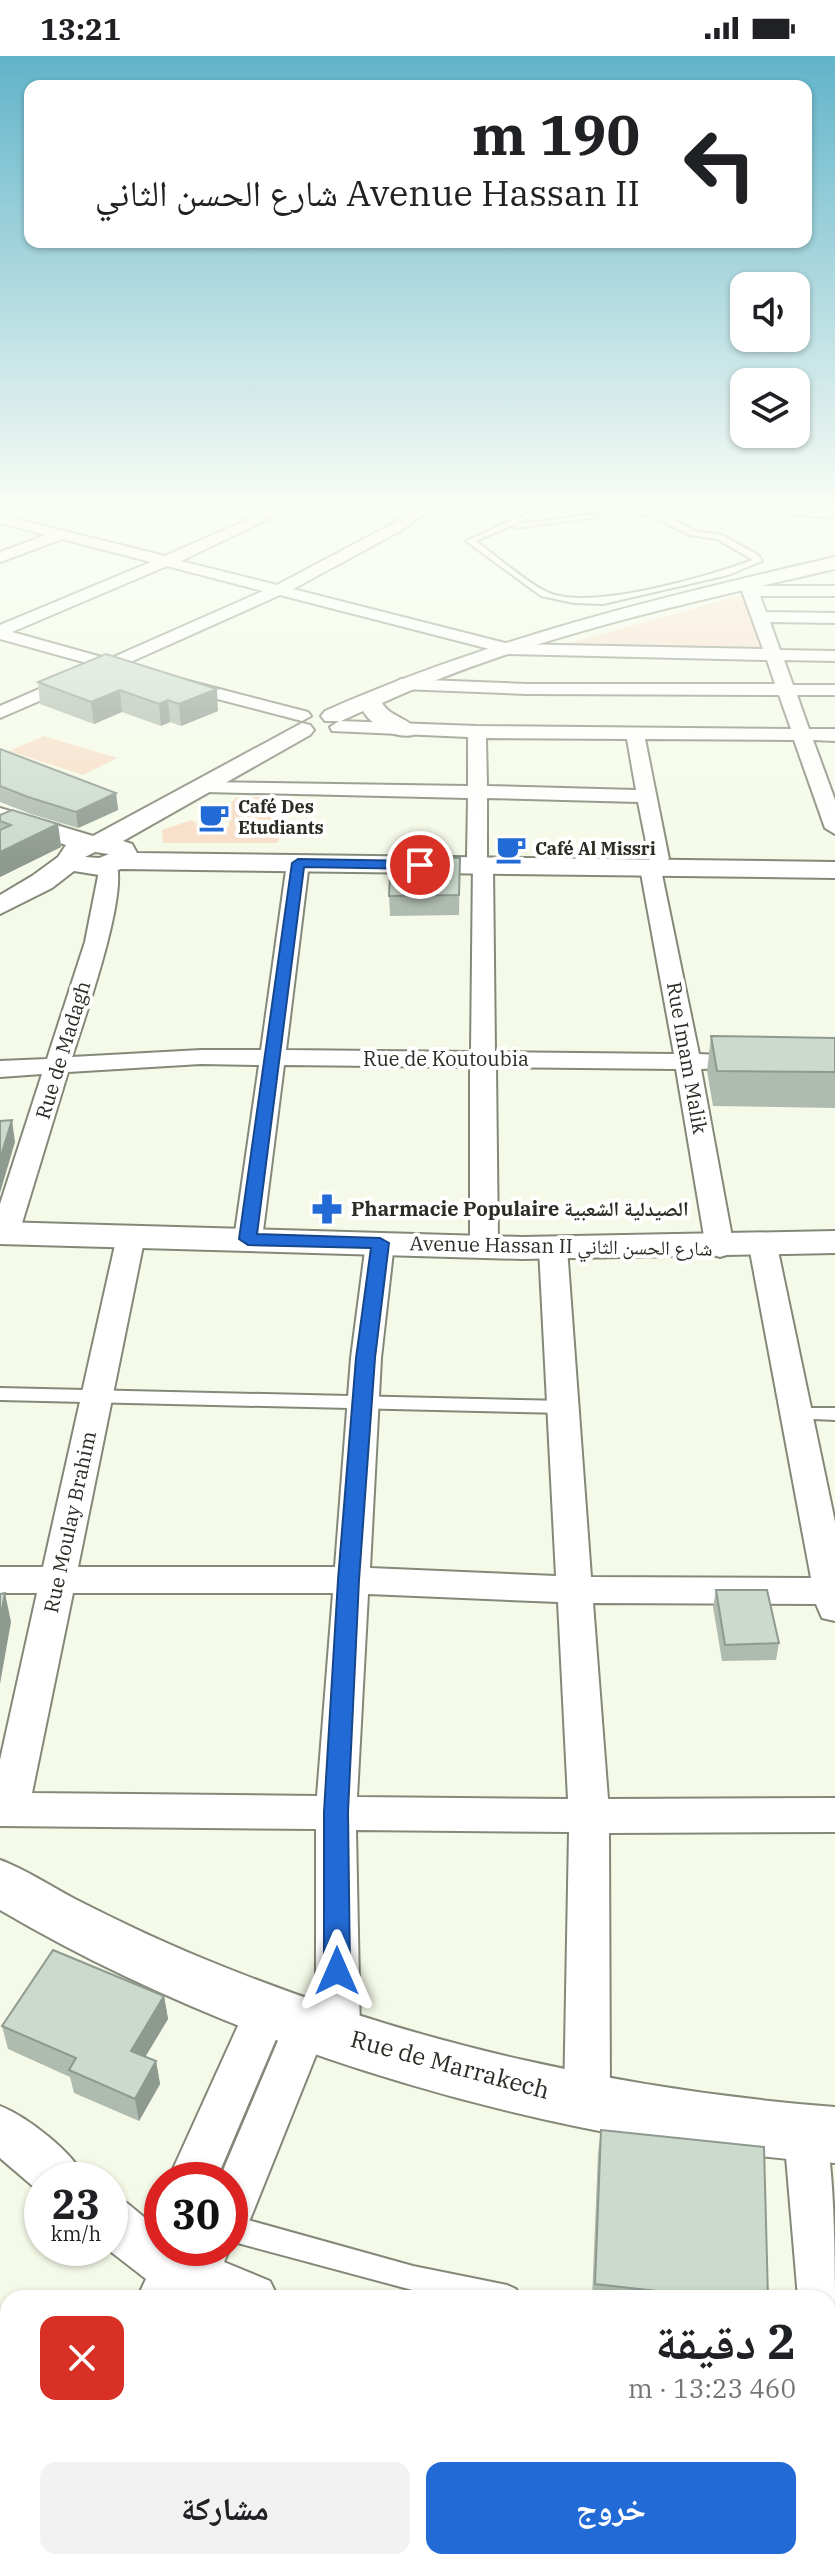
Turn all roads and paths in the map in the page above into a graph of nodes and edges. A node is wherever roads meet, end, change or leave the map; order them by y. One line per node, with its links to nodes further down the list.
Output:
1 (197, 626): 9 (street)
2 (421, 626): 6 (street)
3 (583, 626): 6 (street)
4 (762, 626): 7 (street)
5 (0, 632): 9 (street)
6 (509, 649): 7 (street); 12 (street)
7 (773, 655): 8 (street); 13 (street)
8 (835, 656)
9 (110, 665): 10 (street); 16 (street)
10 (139, 672)
11 (168, 680): 18 (street)
12 (401, 684): 13 (street); 15 (street)
13 (785, 690): 14 (street); 22 (street)
14 (835, 690)
15 (368, 699): 17 (street); 19 (street)
16 (0, 713)
17 (336, 721): 18 (street); 19 (street)
18 (302, 723): 24 (street)
19 (405, 730): 20 (street)
20 (477, 732): 21 (street); 25 (street)
21 (635, 733): 22 (street); 26 (street, Rue Imam Malik)
22 (801, 734): 23 (street); 27 (street)
23 (835, 735)
24 (205, 786): 25 (street); 29 (street)
25 (479, 794): 26 (street); 33 (street)
26 (646, 796): 36 (street, Rue Imam Malik)
27 (829, 797): 30 (street)
28 (0, 816): 32 (street)
29 (144, 820): 31 (street); 32 (street)
30 (835, 828)
31 (163, 851): 32 (street); 33 (street)
32 (99, 854): 35 (street); 38 (street); 43 (street, Rue de Madagh)
33 (480, 861): 35 (street); 36 (street); 40 (street)
34 (835, 861): 36 (street)
35 (298, 863): 39 (street)
36 (655, 863): 37 (street); 41 (street, Rue Imam Malik)
37 (835, 870)
38 (0, 906)
39 (274, 1057): 40 (street, Rue de Koutoubia); 43 (street, Rue de Koutoubia); 47 (street)
40 (483, 1059): 41 (street, Rue de Koutoubia); 50 (street)
41 (688, 1061): 42 (street, Rue de Koutoubia); 53 (street, Rue Imam Malik)
42 (776, 1062)
43 (58, 1066): 44 (street, Rue de Koutoubia); 45 (street, Rue de Madagh)
44 (0, 1069)
45 (2, 1233): 46 (street, Avenue Hassan II شارع الحسن الثاني)
46 (131, 1236): 47 (street, Avenue Hassan II شارع الحسن الثاني); 55 (street, Rue Moulay Brahim)
47 (248, 1239): 49 (street, Avenue Hassan II شارع الحسن الثاني)
48 (835, 1242): 51 (street, Avenue Hassan II شارع الحسن الثاني)
49 (380, 1243): 50 (street, Avenue Hassan II شارع الحسن الثاني); 56 (street)
50 (484, 1246): 52 (street, Avenue Hassan II شارع الحسن الثاني)
51 (763, 1246): 53 (street, Avenue Hassan II شارع الحسن الثاني); 58 (street)
52 (553, 1248): 53 (street, Avenue Hassan II شارع الحسن الثاني); 57 (street)
53 (720, 1248)
54 (0, 1394): 55 (lane)
55 (97, 1394): 56 (lane); 61 (street, Rue Moulay Brahim)
56 (362, 1403): 57 (lane); 62 (street)
57 (565, 1407): 63 (street)
58 (798, 1414): 59 (lane); 64 (street)
59 (835, 1414)
60 (0, 1580): 61 (street)
61 (57, 1580): 62 (street); 65 (street, Rue Moulay Brahim)
62 (349, 1580): 63 (street); 66 (street)
63 (577, 1590): 64 (street); 68 (street)
64 (834, 1597)
65 (4, 1809): 66 (street)
66 (336, 1812): 68 (street); 70 (street)
67 (835, 1815): 68 (street)
68 (589, 1816): 71 (street)
69 (0, 1883): 70 (street, Rue de Marrakech)
70 (304, 2023): 71 (street, Rue de Marrakech); 75 (street); 76 (street)
71 (587, 2102): 73 (street, Rue de Marrakech)
72 (0, 2128): 74 (street)
73 (821, 2134): 82 (street)
74 (41, 2162)
75 (205, 2162)
76 (248, 2165)
77 (248, 2233): 81 (lane)
78 (128, 2235): 79 (street)
79 (172, 2271): 80 (street)
80 (229, 2290)
81 (467, 2290)
82 (823, 2290)

